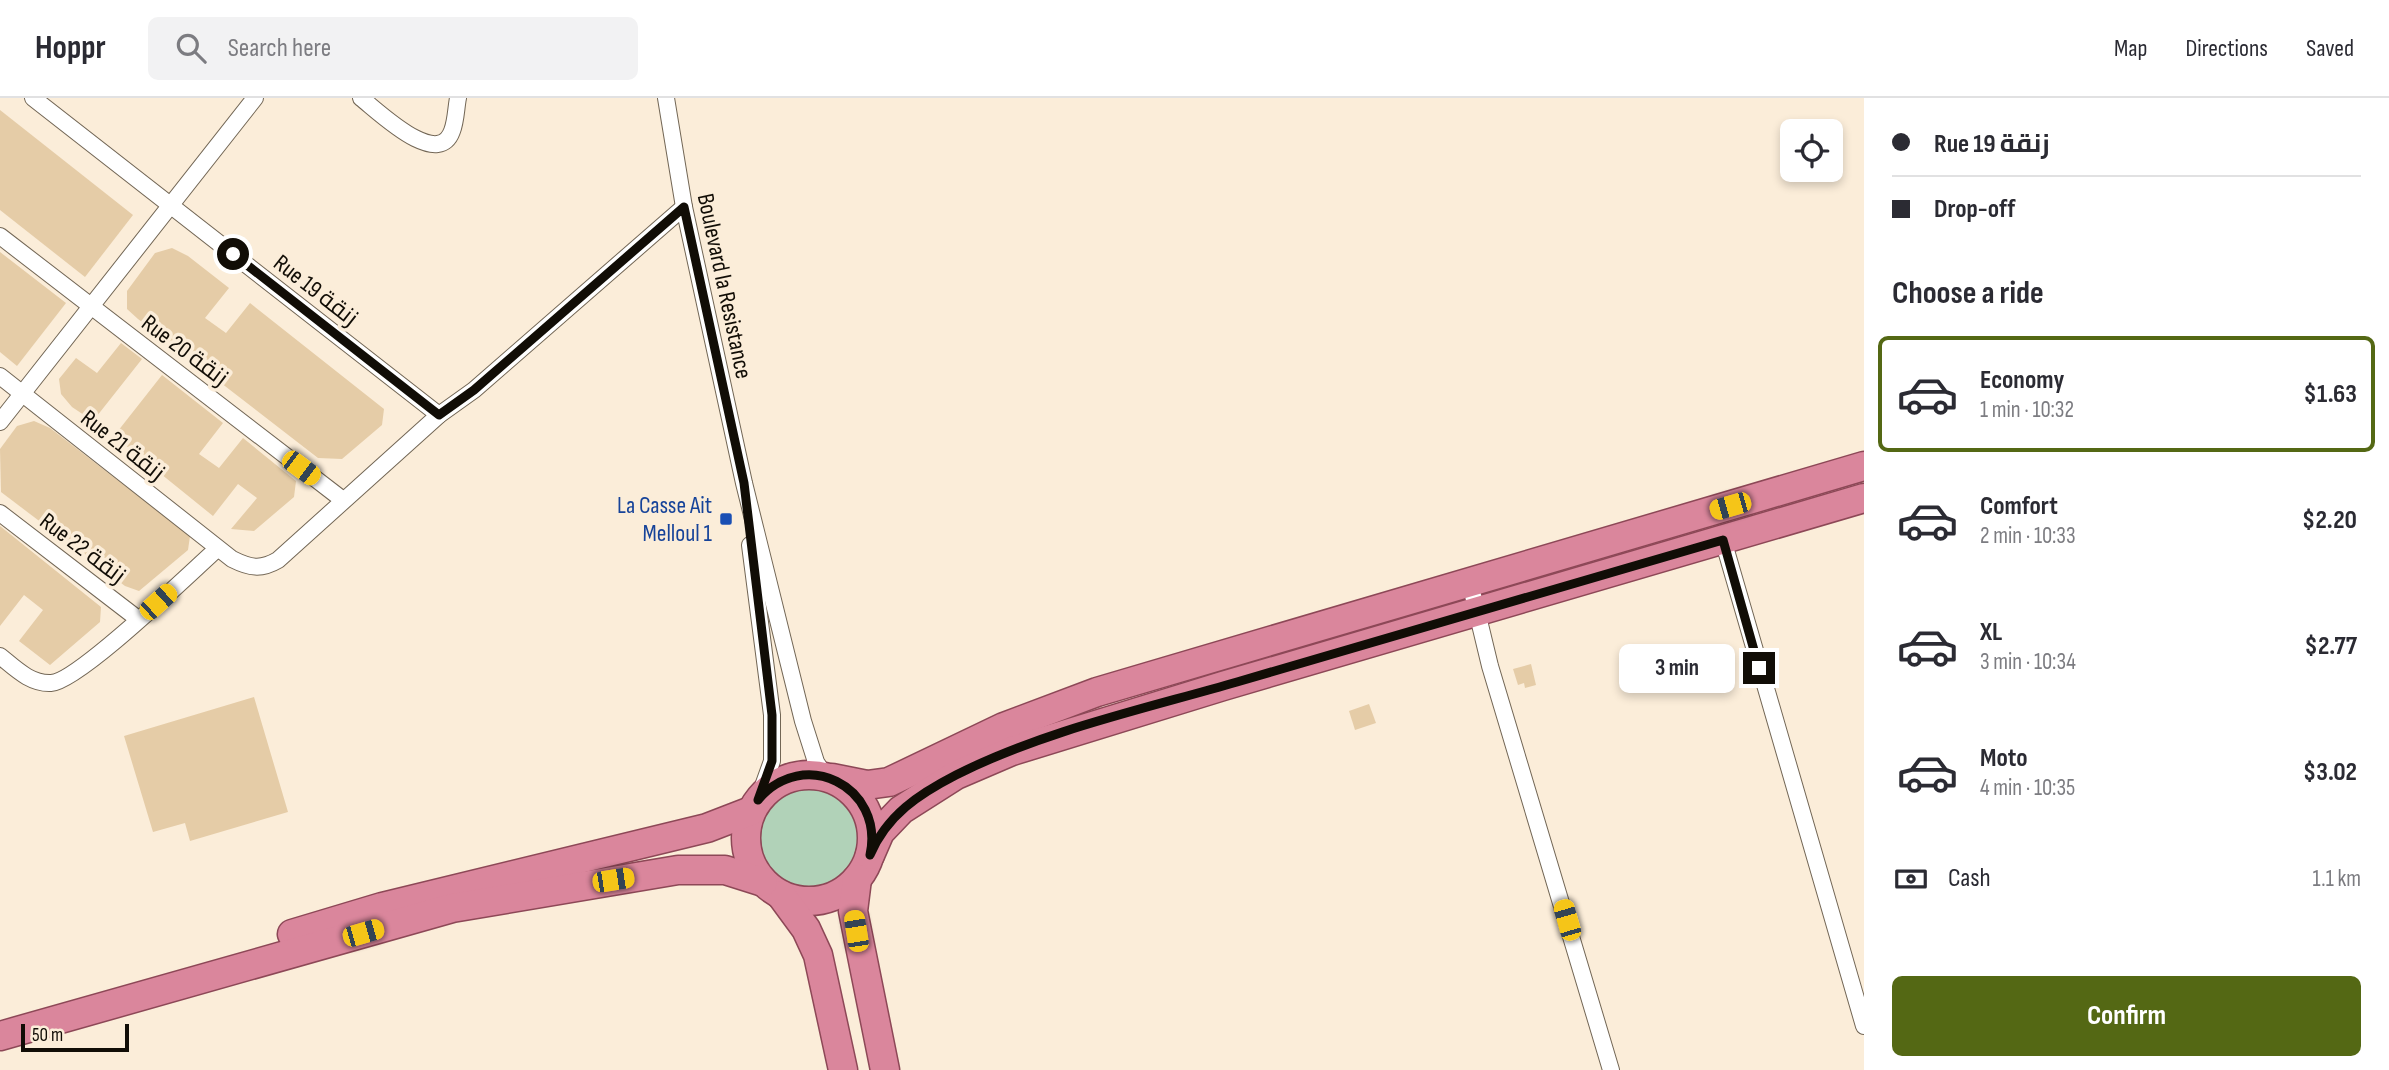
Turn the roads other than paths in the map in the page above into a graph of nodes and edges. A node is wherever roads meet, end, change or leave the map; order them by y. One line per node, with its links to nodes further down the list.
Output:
1 (33, 98): 6 (street, Rue 19 زنقة)
2 (255, 98): 6 (street)
3 (361, 98): 4 (street)
4 (458, 98)
5 (666, 98): 7 (street, Boulevard la Resistance)
6 (171, 205): 9 (street); 12 (street, Rue 19 زنقة)
7 (684, 207): 12 (street, Rue 21 زنقة); 15 (street, Boulevard la Resistance)
8 (0, 236): 9 (street, Rue 20 زنقة)
9 (90, 307): 11 (street); 17 (street, Rue 20 زنقة)
10 (0, 376): 11 (street, Rue 21 زنقة)
11 (22, 394): 13 (street); 20 (street, Rue 21 زنقة)
12 (439, 415): 17 (street, Rue 21 زنقة)
13 (0, 422)
14 (1864, 466): 21 (highway)
15 (744, 483): 25 (street, Boulevard la Resistance); 26 (street, Boulevard la Resistance)
16 (1864, 498): 19 (highway)
17 (343, 500): 20 (street, Rue 21 زنقة)
18 (0, 513): 23 (street, Rue 22 زنقة)
19 (1723, 540): 22 (highway); 30 (street)
20 (217, 549): 23 (street)
21 (1470, 583): 22 (street); 25 (highway)
22 (1478, 612): 27 (highway); 34 (street)
23 (138, 619): 24 (street)
24 (0, 656)
25 (828, 777): 26 (highway); 27 (highway)
26 (755, 806): 28 (highway); 29 (highway)
27 (863, 867): 28 (highway); 33 (highway)
28 (772, 888): 31 (highway); 32 (highway)
29 (0, 1019)
30 (1864, 1026)
31 (0, 1037)
32 (843, 1070)
33 (885, 1070)
34 (1611, 1070)

